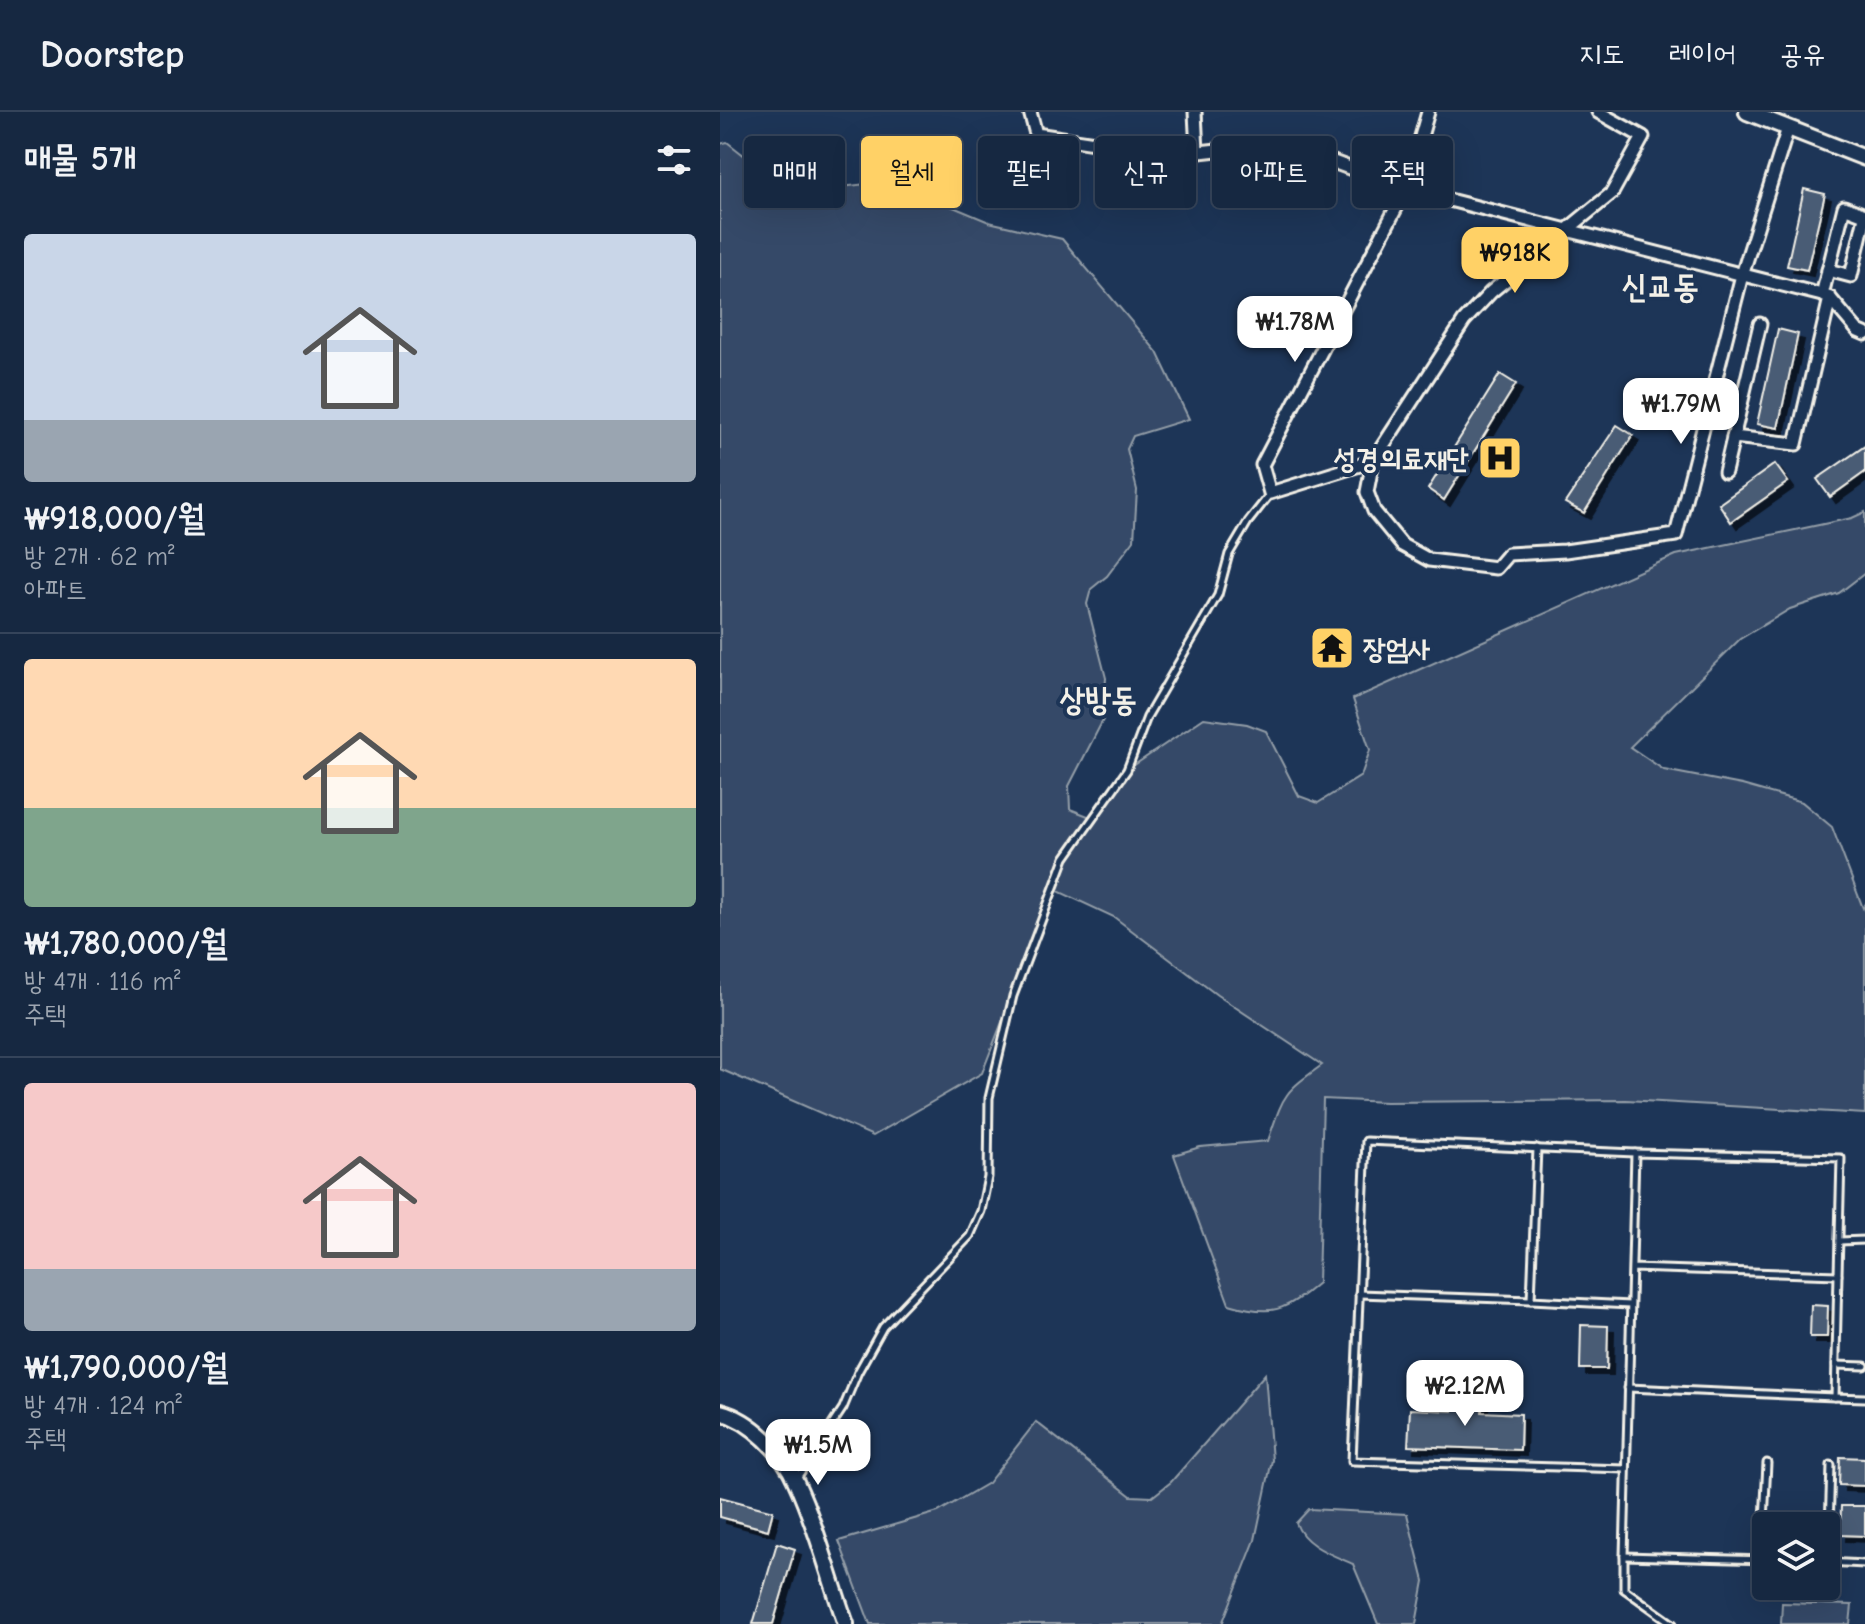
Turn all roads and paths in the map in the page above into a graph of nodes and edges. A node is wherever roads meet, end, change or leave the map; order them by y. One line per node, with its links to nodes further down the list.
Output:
1 (1030, 112): 8 (street)
2 (1195, 112): 8 (street)
3 (1428, 112): 7 (street)
4 (1598, 112): 14 (street)
5 (1753, 113): 6 (street)
6 (1788, 128): 9 (street); 16 (street)
7 (1421, 136)
8 (1197, 152): 10 (street)
9 (1865, 158)
10 (1352, 169)
11 (1453, 201): 14 (street)
12 (1396, 208): 23 (street)
13 (1865, 216): 15 (street); 15 (street)
14 (1565, 229): 16 (street); 21 (street)
15 (1828, 270): 17 (street)
16 (1742, 275): 17 (street); 21 (street)
17 (1826, 296): 19 (street); 20 (street)
18 (1760, 324): 20 (street)
19 (1865, 334)
20 (1733, 437): 22 (street)
21 (1373, 461): 23 (street)
22 (1725, 472)
23 (1270, 493): 42 (lane)
24 (1537, 1148): 25 (lane); 30 (lane); 31 (lane)
25 (1635, 1153): 27 (lane); 28 (lane)
26 (1865, 1240): 27 (lane)
27 (1839, 1241): 29 (lane)
28 (1632, 1268): 29 (lane); 32 (lane)
29 (1838, 1275): 33 (lane)
30 (1359, 1294): 31 (lane); 41 (lane)
31 (1531, 1300): 32 (lane)
32 (1631, 1305): 35 (lane)
33 (1836, 1365): 34 (lane); 36 (lane)
34 (1865, 1366)
35 (1628, 1388): 36 (lane); 41 (lane)
36 (1835, 1397): 37 (lane)
37 (1865, 1398)
38 (720, 1412): 42 (street)
39 (1767, 1463): 43 (lane)
40 (1831, 1465): 44 (lane)
41 (1626, 1469): 45 (lane)
42 (796, 1480): 49 (street)
43 (1765, 1512)
44 (1829, 1512)
45 (1624, 1556): 46 (lane); 50 (lane)
46 (1752, 1560)
47 (1840, 1563): 48 (lane)
48 (1865, 1564)
49 (846, 1624)
50 (1673, 1624)

